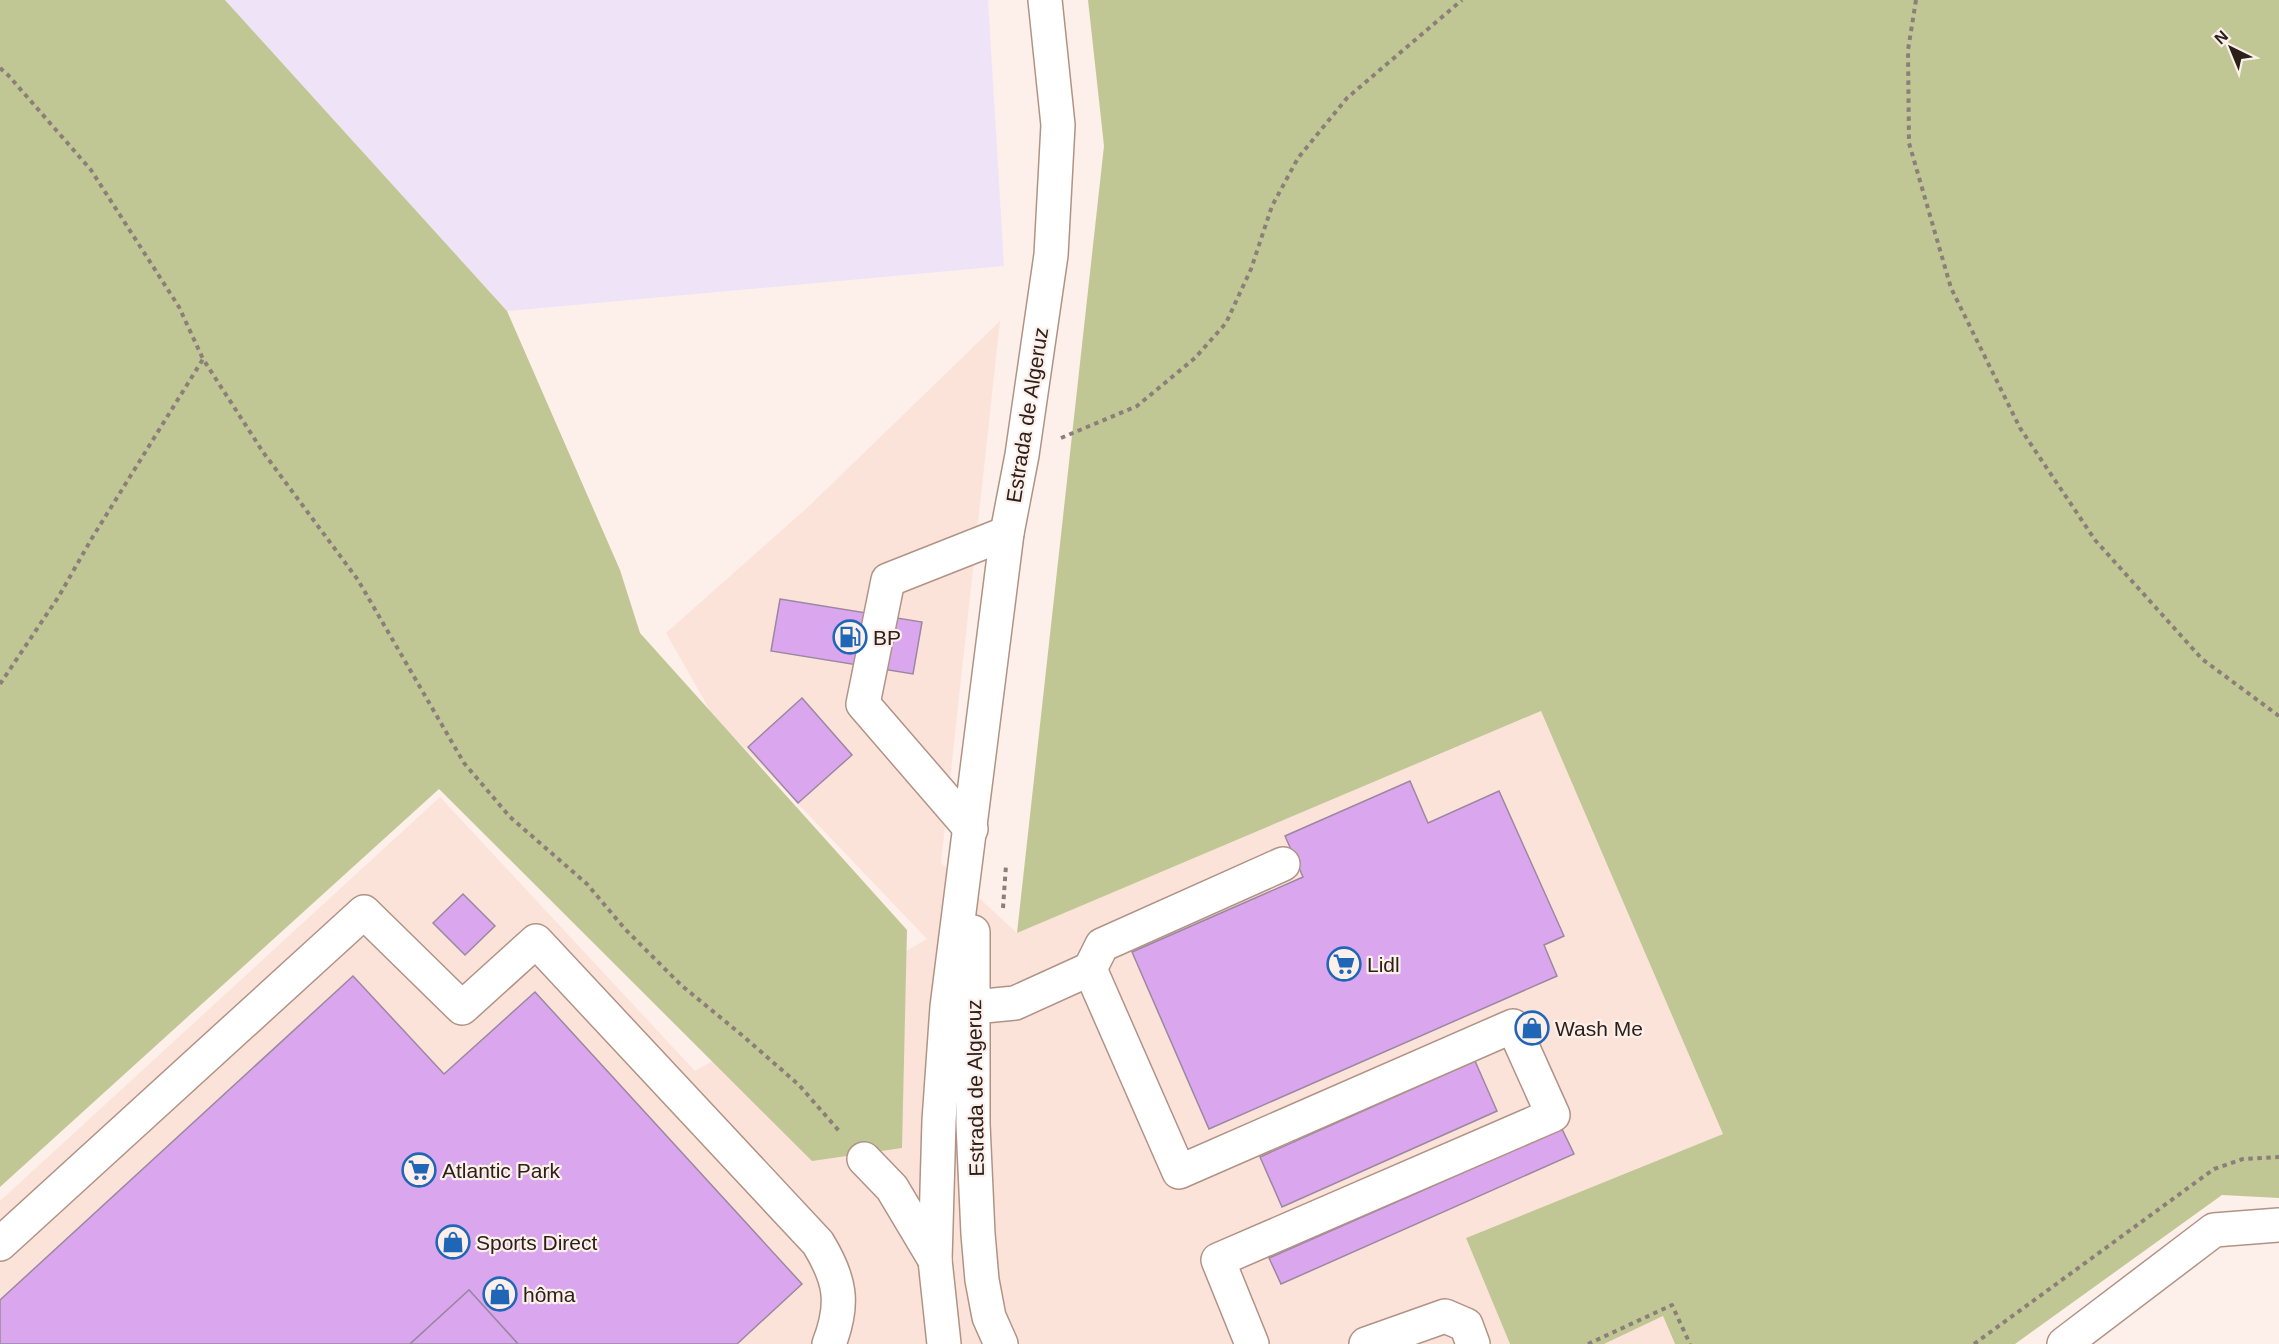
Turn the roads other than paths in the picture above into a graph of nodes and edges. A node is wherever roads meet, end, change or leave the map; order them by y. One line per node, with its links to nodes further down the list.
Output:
1 (1045, 0): 2 (main road, Estrada de Algeruz)
2 (1007, 533): 3 (main road, Estrada de Algeruz); 3 (main road)
3 (971, 829): 6 (main road, Estrada de Algeruz); 10 (main road, Estrada de Algeruz)
4 (1283, 864): 5 (main road)
5 (1090, 969): 6 (main road); 15 (main road)
6 (975, 1007): 14 (main road, Estrada de Algeruz)
7 (864, 1159): 10 (main road)
8 (2279, 1225): 11 (main road)
9 (0, 1244): 12 (main road)
10 (935, 1260): 13 (main road, Estrada de Algeruz)
11 (2098, 1334): 18 (main road)
12 (830, 1344)
13 (944, 1344)
14 (1001, 1344)
15 (1252, 1344)
16 (1366, 1344): 17 (main road)
17 (1473, 1344)
18 (2064, 1344)

